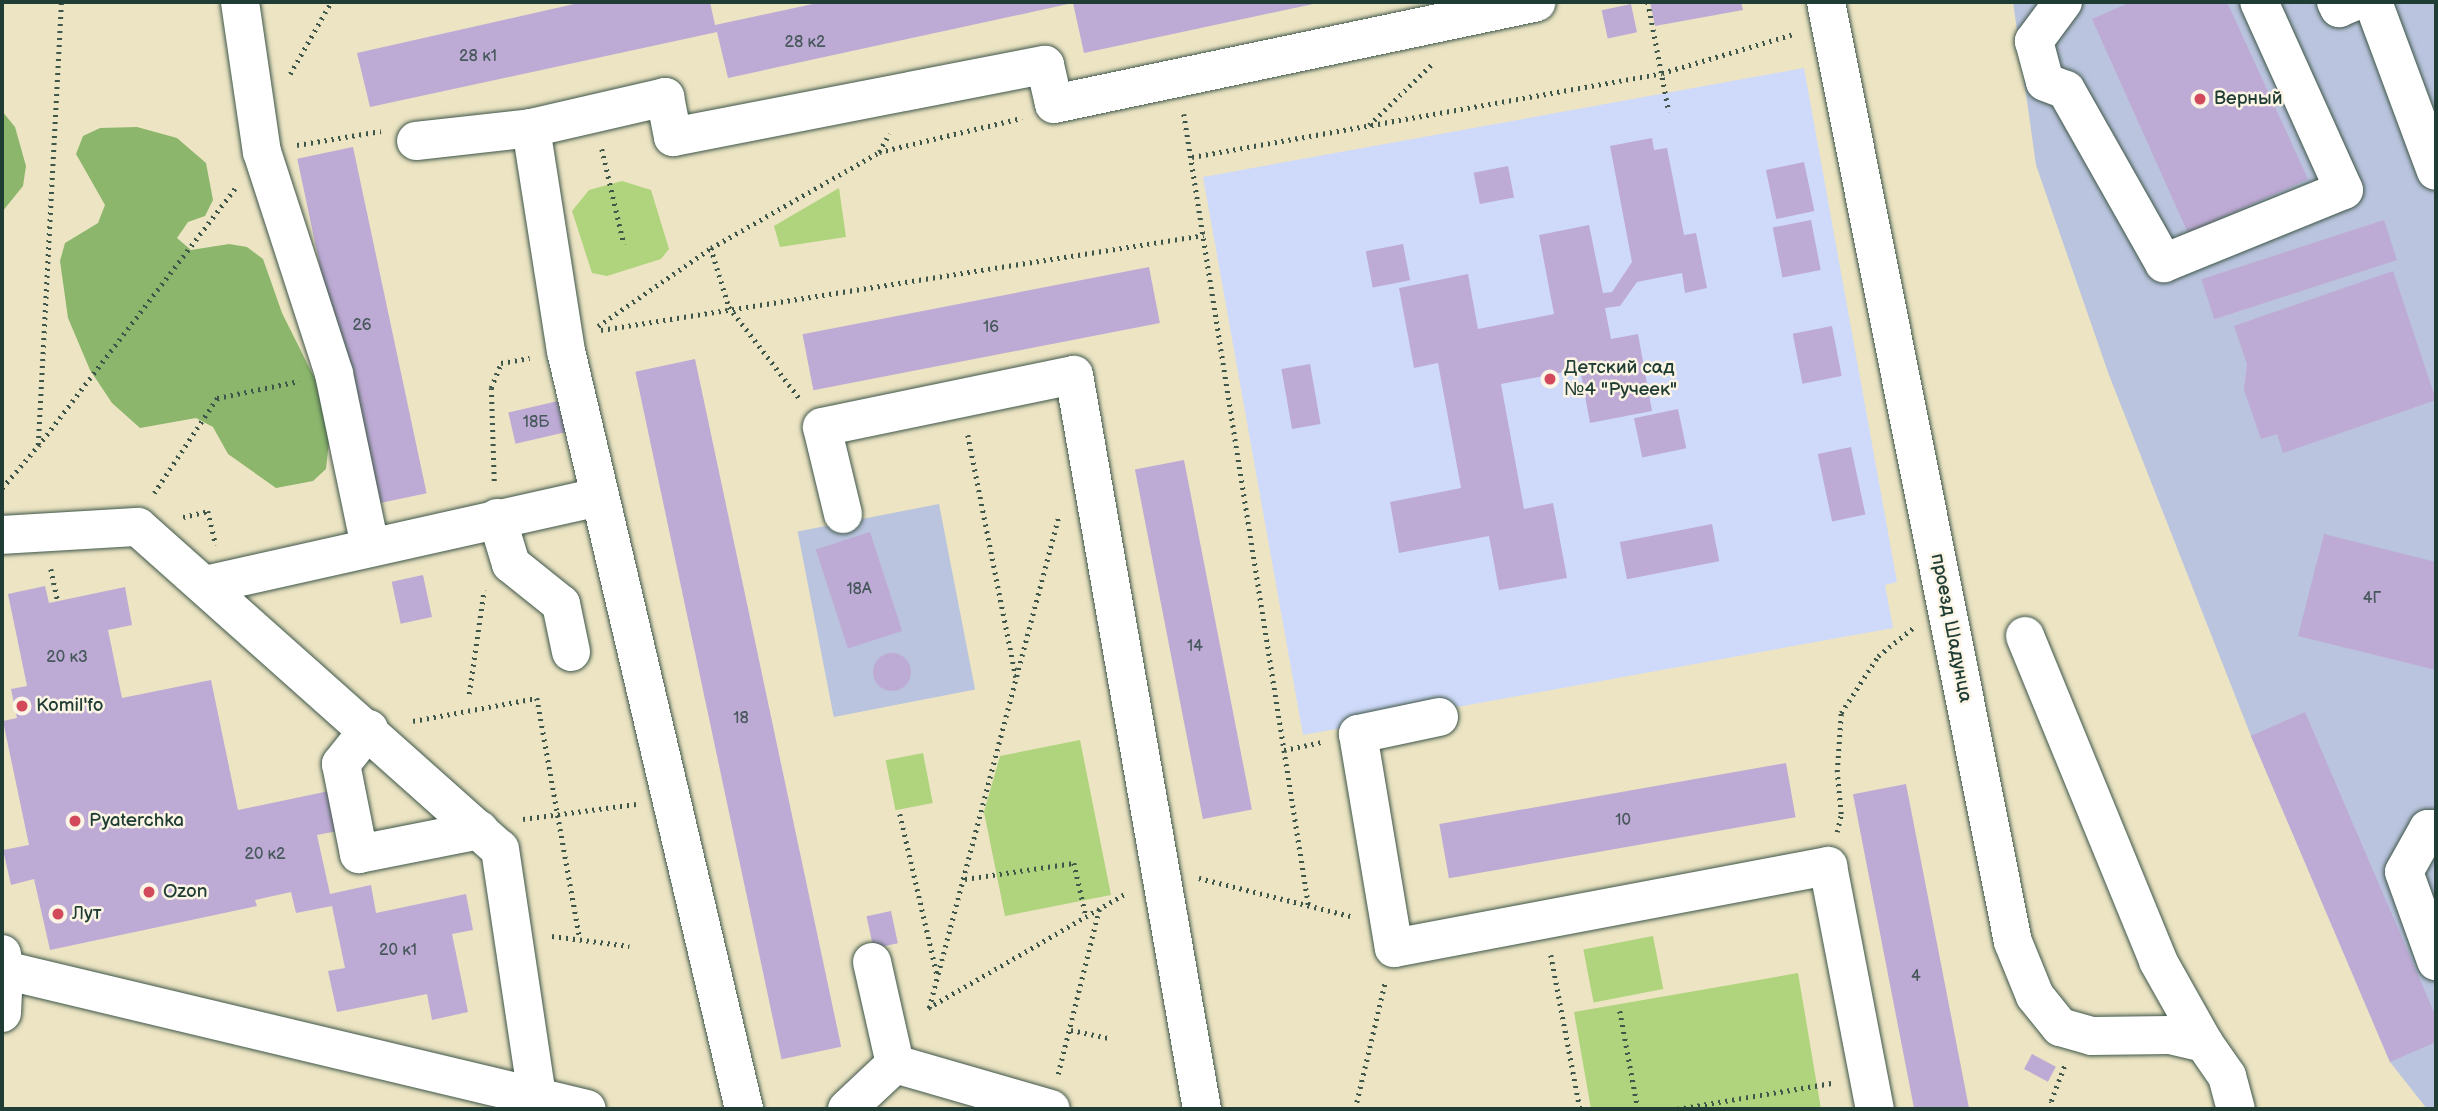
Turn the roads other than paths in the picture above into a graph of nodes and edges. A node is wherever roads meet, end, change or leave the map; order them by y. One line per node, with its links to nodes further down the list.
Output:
1 (240, 2): 16 (street)
2 (1536, 2): 9 (street)
3 (2063, 2): 4 (street)
4 (2259, 2)
5 (2336, 2): 6 (street)
6 (2353, 2)
7 (2373, 2): 11 (street)
8 (1828, 12): 28 (street, проезд Шадунца)
9 (531, 128): 10 (street); 12 (street)
10 (416, 141)
11 (2436, 172)
12 (600, 497): 13 (street); 33 (street)
13 (496, 504): 16 (street); 19 (street)
14 (843, 514): 36 (street)
15 (2, 535): 17 (street)
16 (370, 547): 17 (street)
17 (205, 585): 21 (street)
18 (2025, 636): 28 (street)
19 (570, 652)
20 (1440, 718): 30 (street)
21 (369, 729): 23 (street); 23 (street)
22 (2436, 829): 24 (street)
23 (480, 830): 31 (street)
24 (2436, 961)
25 (3, 962): 27 (street); 31 (street)
26 (872, 962): 29 (street)
27 (2, 1013)
28 (2204, 1043): 37 (street)
29 (895, 1064): 34 (street); 35 (street)
30 (1872, 1093)
31 (537, 1096): 32 (street)
32 (587, 1109)
33 (744, 1109)
34 (847, 1109)
35 (1049, 1109)
36 (1202, 1109)
37 (2236, 1109)

